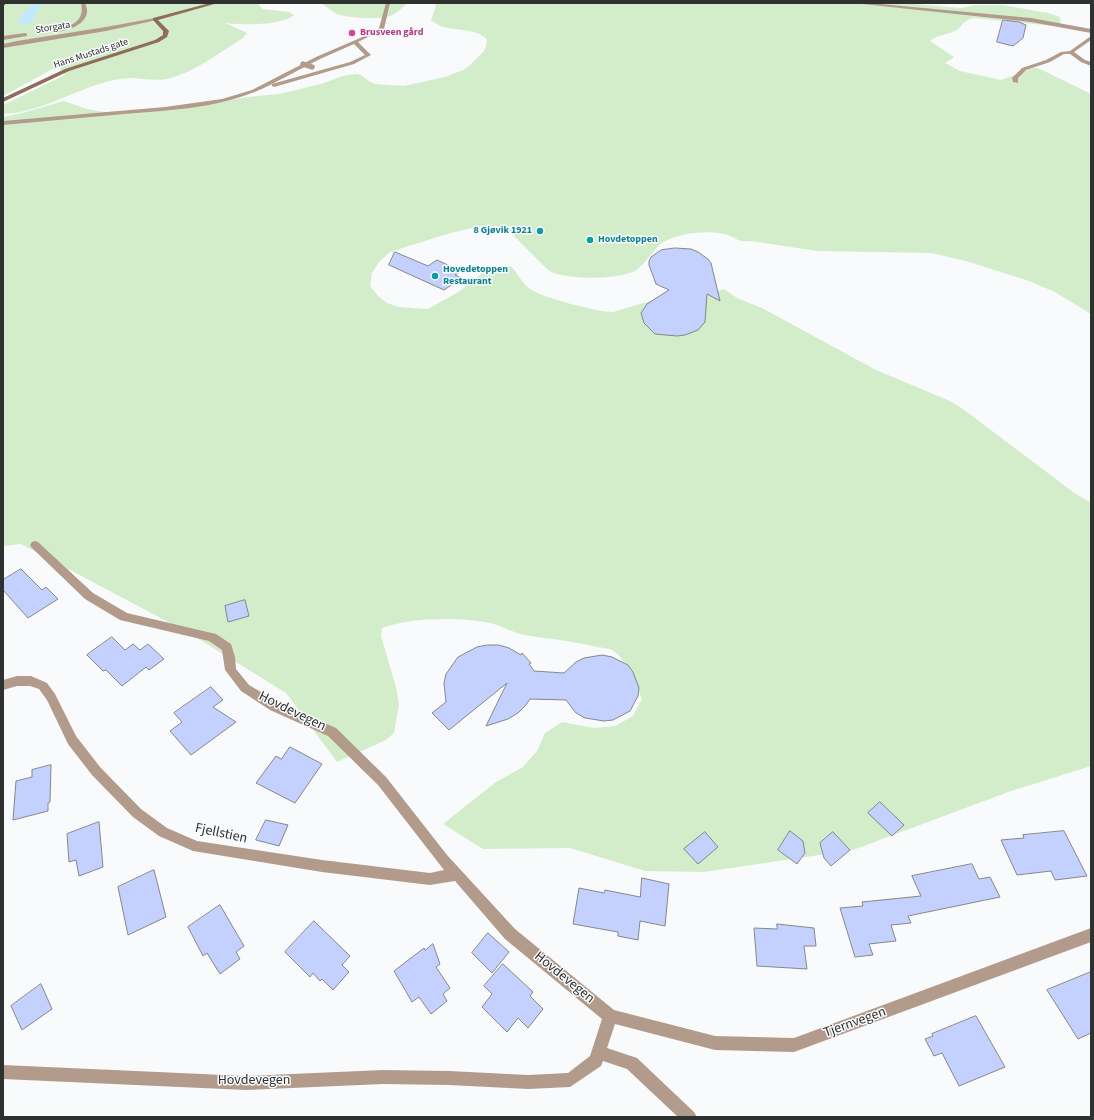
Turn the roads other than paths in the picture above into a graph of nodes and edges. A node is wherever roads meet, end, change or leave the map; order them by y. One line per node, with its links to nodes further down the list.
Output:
1 (83, 3): 8 (street)
2 (216, 3): 6 (main road)
3 (388, 3): 12 (street)
4 (854, 3): 5 (street)
5 (898, 5): 7 (street)
6 (155, 19): 13 (street, Storgata); 20 (main road, Hans Mustads gate)
7 (1091, 31)
8 (46, 32)
9 (31, 34): 10 (street)
10 (3, 38)
11 (1091, 38): 14 (street)
12 (355, 42): 17 (street); 19 (street)
13 (3, 46)
14 (1071, 52): 16 (street); 18 (street)
15 (303, 64): 17 (street, bridge)
16 (1091, 64)
17 (324, 71): 19 (street)
18 (1016, 82)
19 (264, 87): 21 (street)
20 (3, 100)
21 (3, 123)
22 (35, 545): 24 (street, Hovdevegen)
23 (3, 685): 24 (street, Fjellstien)
24 (457, 874): 26 (street, Hovdevegen)
25 (1091, 935): 26 (street, Tjernvegen)
26 (610, 1016): 27 (street, Hovdevegen)
27 (599, 1052): 28 (street, Hovdevegen); 29 (street)
28 (3, 1072)
29 (689, 1117)

